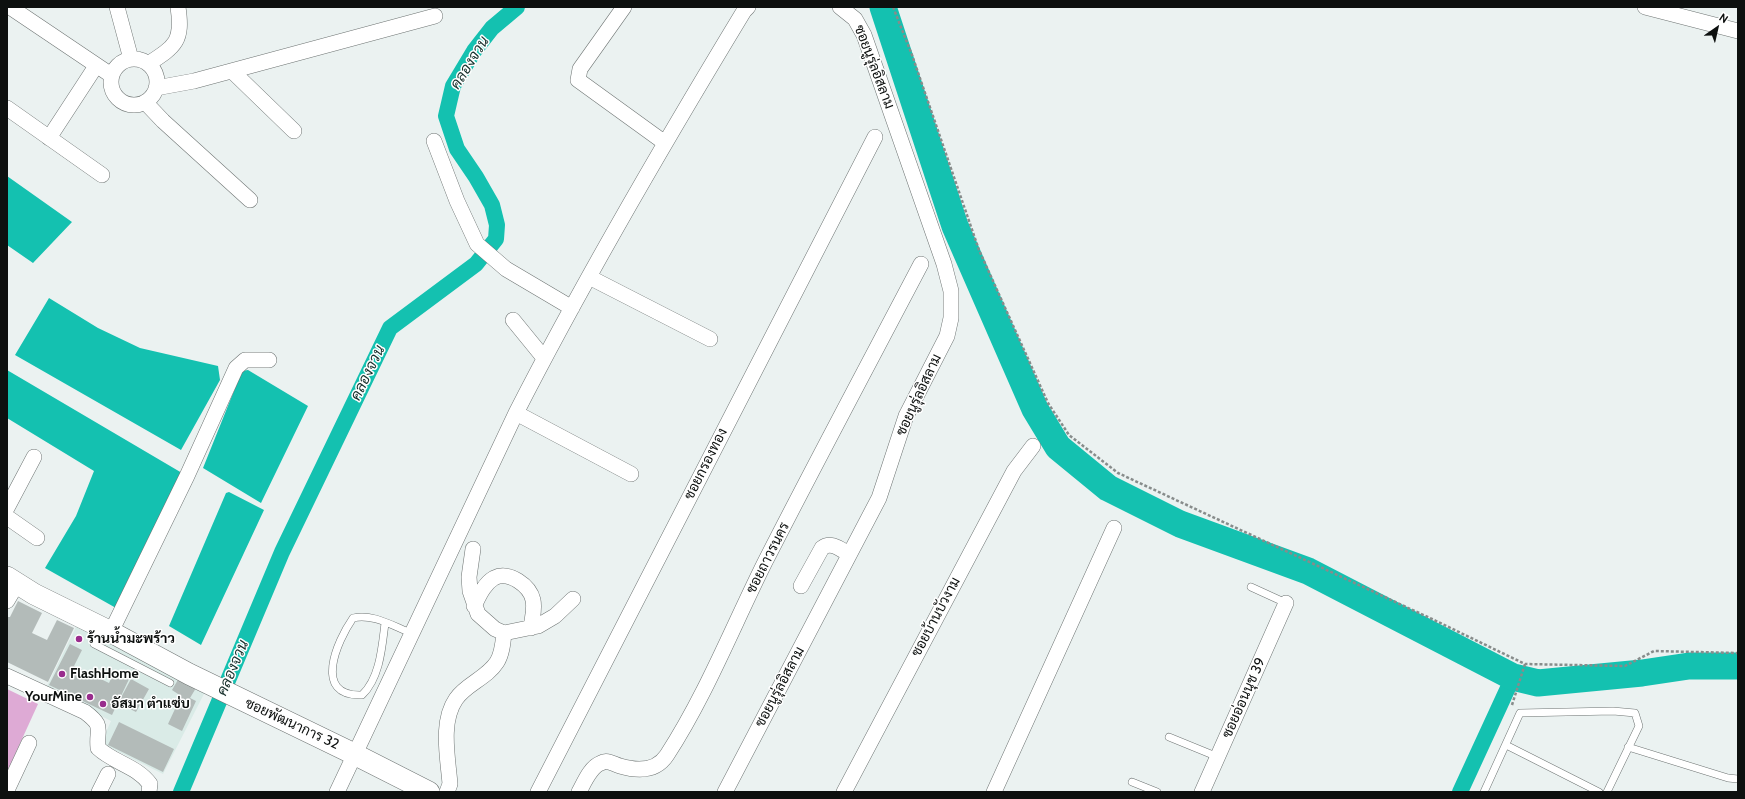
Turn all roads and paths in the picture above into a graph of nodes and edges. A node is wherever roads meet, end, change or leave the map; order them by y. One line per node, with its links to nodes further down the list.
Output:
1 (10, 7): 13 (street)
2 (117, 7): 11 (street)
3 (178, 7): 12 (street)
4 (624, 7): 23 (street)
5 (748, 7): 23 (street)
6 (840, 7): 42 (street, ซอยนูรุ่ลอิสลาม)
7 (893, 7): 55 (path)
8 (1645, 7): 10 (street)
9 (434, 16): 14 (street)
10 (1738, 31)
11 (131, 59): 12 (street); 15 (street)
12 (148, 64): 16 (street)
13 (96, 66): 15 (street); 21 (street)
14 (232, 71): 16 (street); 19 (street)
15 (111, 75): 17 (street)
16 (156, 88): 17 (street)
17 (145, 102): 25 (street)
18 (7, 108): 21 (street)
19 (294, 131)
20 (875, 137): 74 (street, ซอยกรองทอง)
21 (49, 138): 24 (street)
22 (434, 141): 28 (street)
23 (665, 143): 27 (street)
24 (102, 175)
25 (250, 200)
26 (921, 264): 75 (street, ซอยถาวรนคร)
27 (589, 277): 28 (street); 30 (street)
28 (572, 308): 31 (street)
29 (513, 320): 31 (street)
30 (710, 339)
31 (544, 358): 33 (street)
32 (268, 360): 51 (street)
33 (516, 413): 36 (street); 52 (street)
34 (1033, 446): 77 (street, ซอยบ้านบัวงาม)
35 (34, 457): 37 (street)
36 (631, 474)
37 (7, 508)
38 (7, 517): 40 (street)
39 (1114, 528): 78 (street)
40 (37, 538)
41 (473, 549): 48 (street)
42 (849, 554): 43 (street); 76 (street, ซอยนูรุ่ลอิสลาม)
43 (801, 586)
44 (1251, 587): 47 (lane)
45 (10, 588): 51 (street, ซอยพัฒนาการ 32)
46 (572, 599): 50 (street)
47 (1286, 603): 64 (street, ซอยอ่อนนุช 39)
48 (474, 606): 50 (street); 53 (street)
49 (385, 623): 49 (lane); 52 (lane)
50 (531, 628): 53 (street)
51 (107, 629): 57 (lane); 63 (street, ซอยพัฒนาการ 32)
52 (411, 633): 63 (street)
53 (504, 633): 73 (street)
54 (1738, 653): 55 (path)
55 (1525, 664): 58 (path)
56 (7, 676): 70 (street)
57 (170, 683)
58 (1514, 700)
59 (1170, 737): 64 (lane)
60 (28, 744): 68 (street)
61 (1506, 745): 62 (lane); 81 (lane); 82 (lane)
62 (1628, 747): 66 (lane); 83 (lane)
63 (354, 754): 71 (street); 72 (street, ซอยพัฒนาการ 32)
64 (1218, 757): 80 (street, ซอยอ่อนนุช 39)
65 (108, 774): 69 (street)
66 (1738, 779)
67 (1132, 782): 79 (lane)
68 (7, 790)
69 (99, 792)
70 (149, 792)
71 (337, 792)
72 (429, 792)
73 (447, 792)
74 (538, 792)
75 (579, 792)
76 (725, 792)
77 (844, 792)
78 (994, 792)
79 (1157, 792)
80 (1202, 792)
81 (1484, 792)
82 (1599, 792)
83 (1607, 792)

